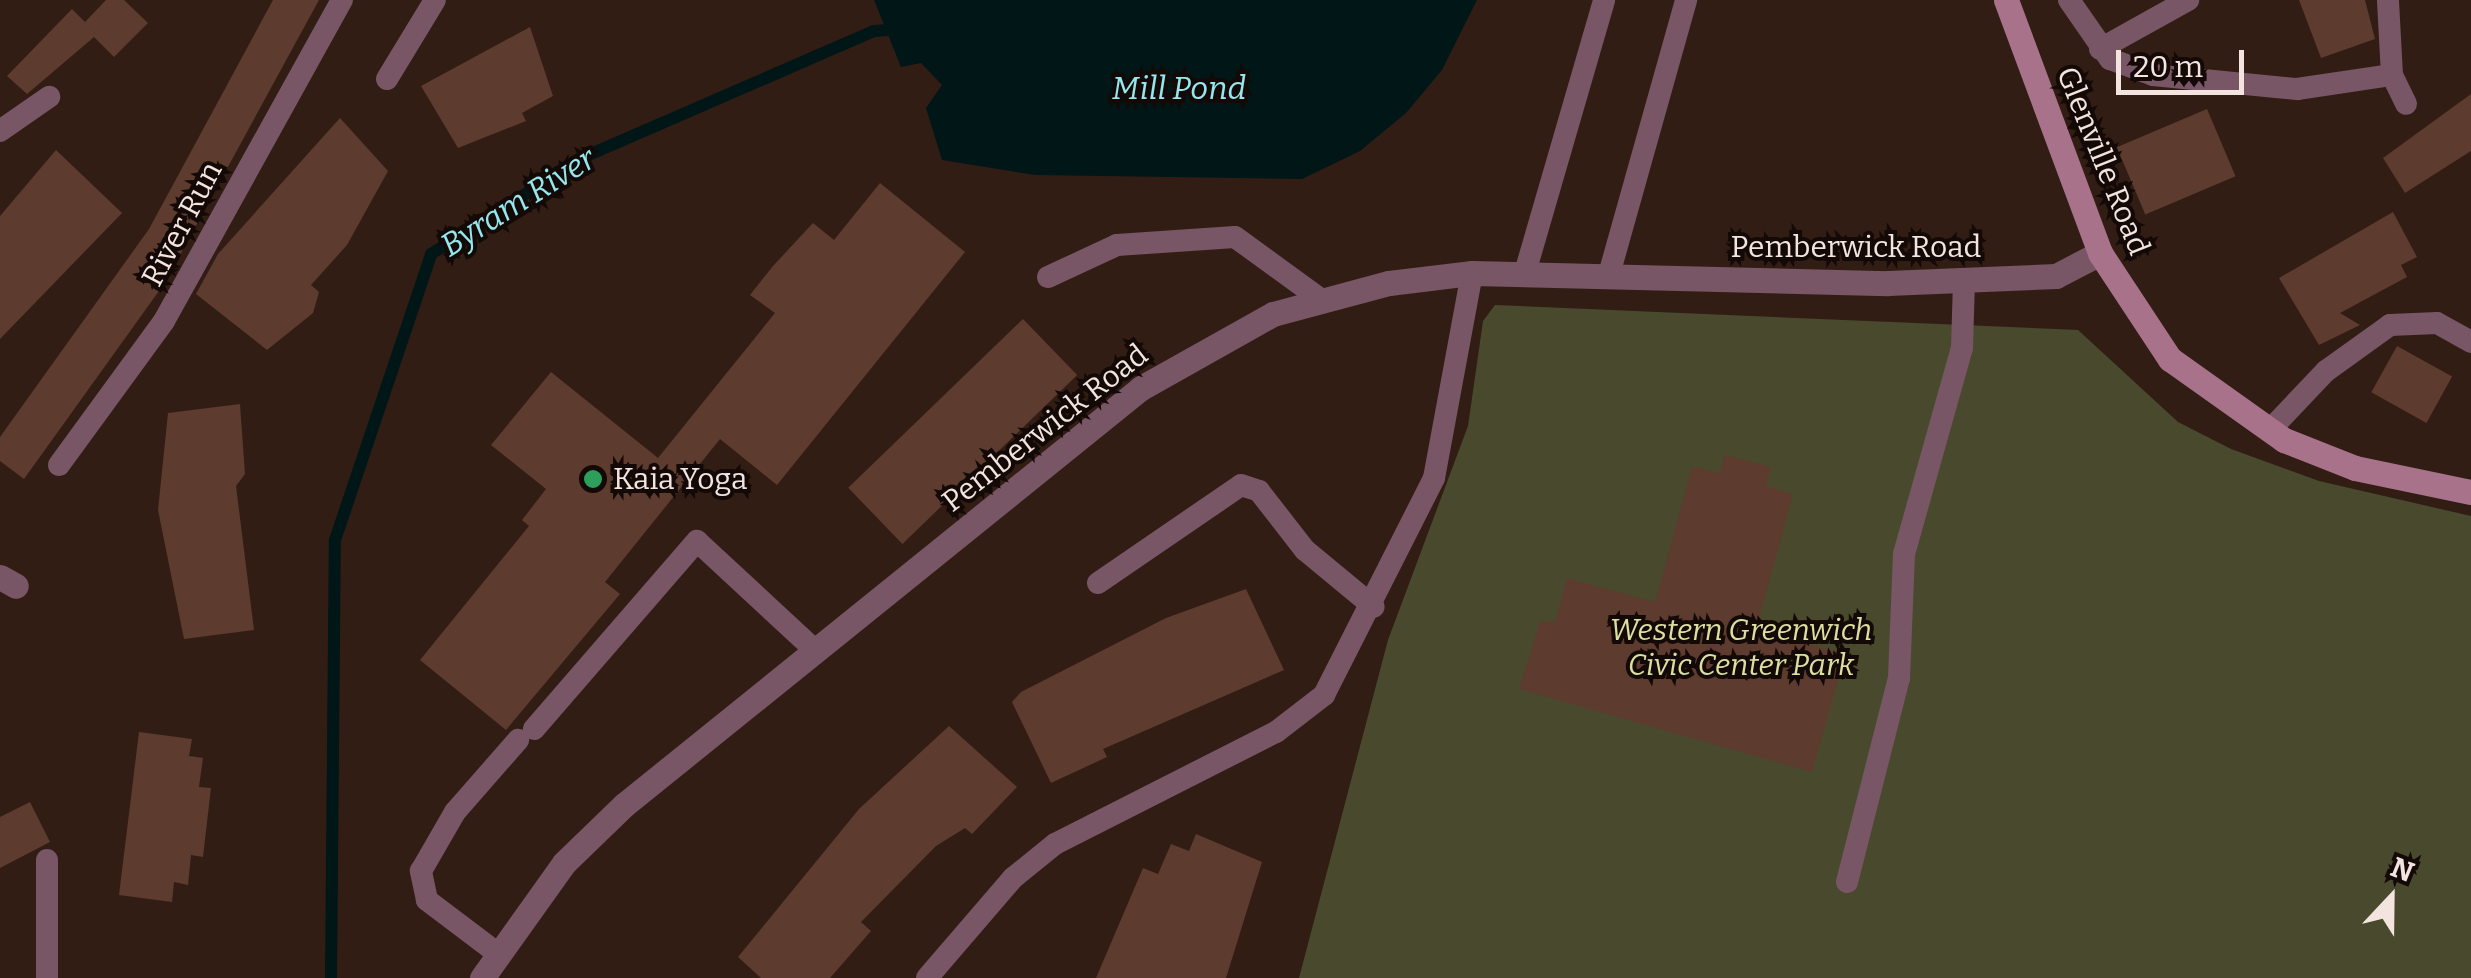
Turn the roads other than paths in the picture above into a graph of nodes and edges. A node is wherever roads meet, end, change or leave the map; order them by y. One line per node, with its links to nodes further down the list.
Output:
1 (342, 0): 24 (lane, River Run)
2 (435, 0): 11 (lane)
3 (1604, 0): 17 (lane)
4 (1686, 0): 19 (lane)
5 (2006, 0): 15 (main road, Glenville Road)
6 (2069, 0): 9 (lane)
7 (2188, 0): 9 (lane)
8 (2388, 0): 10 (lane)
9 (2100, 50): 10 (lane)
10 (2392, 75): 13 (lane)
11 (388, 79)
12 (49, 97): 14 (lane)
13 (2406, 104)
14 (0, 131)
15 (2100, 253): 20 (street, Pemberwick Road); 23 (main road, Glenville Road)
16 (1472, 273): 17 (street, Pemberwick Road); 21 (street, Pemberwick Road); 27 (lane)
17 (1524, 276): 19 (street, Pemberwick Road)
18 (1048, 277): 21 (lane)
19 (1608, 278): 20 (street, Pemberwick Road)
20 (1964, 280): 30 (lane)
21 (1319, 298): 28 (street, Pemberwick Road)
22 (2471, 342): 23 (lane)
23 (2269, 431): 25 (main road, Glenville Road)
24 (59, 465)
25 (2471, 492)
26 (1098, 583): 27 (lane)
27 (1374, 607): 34 (lane)
28 (817, 652): 31 (street, Pemberwick Road); 31 (lane)
29 (47, 860): 32 (lane)
30 (1847, 882)
31 (497, 953): 33 (street, Pemberwick Road)
32 (47, 978)
33 (482, 978)
34 (927, 978)

